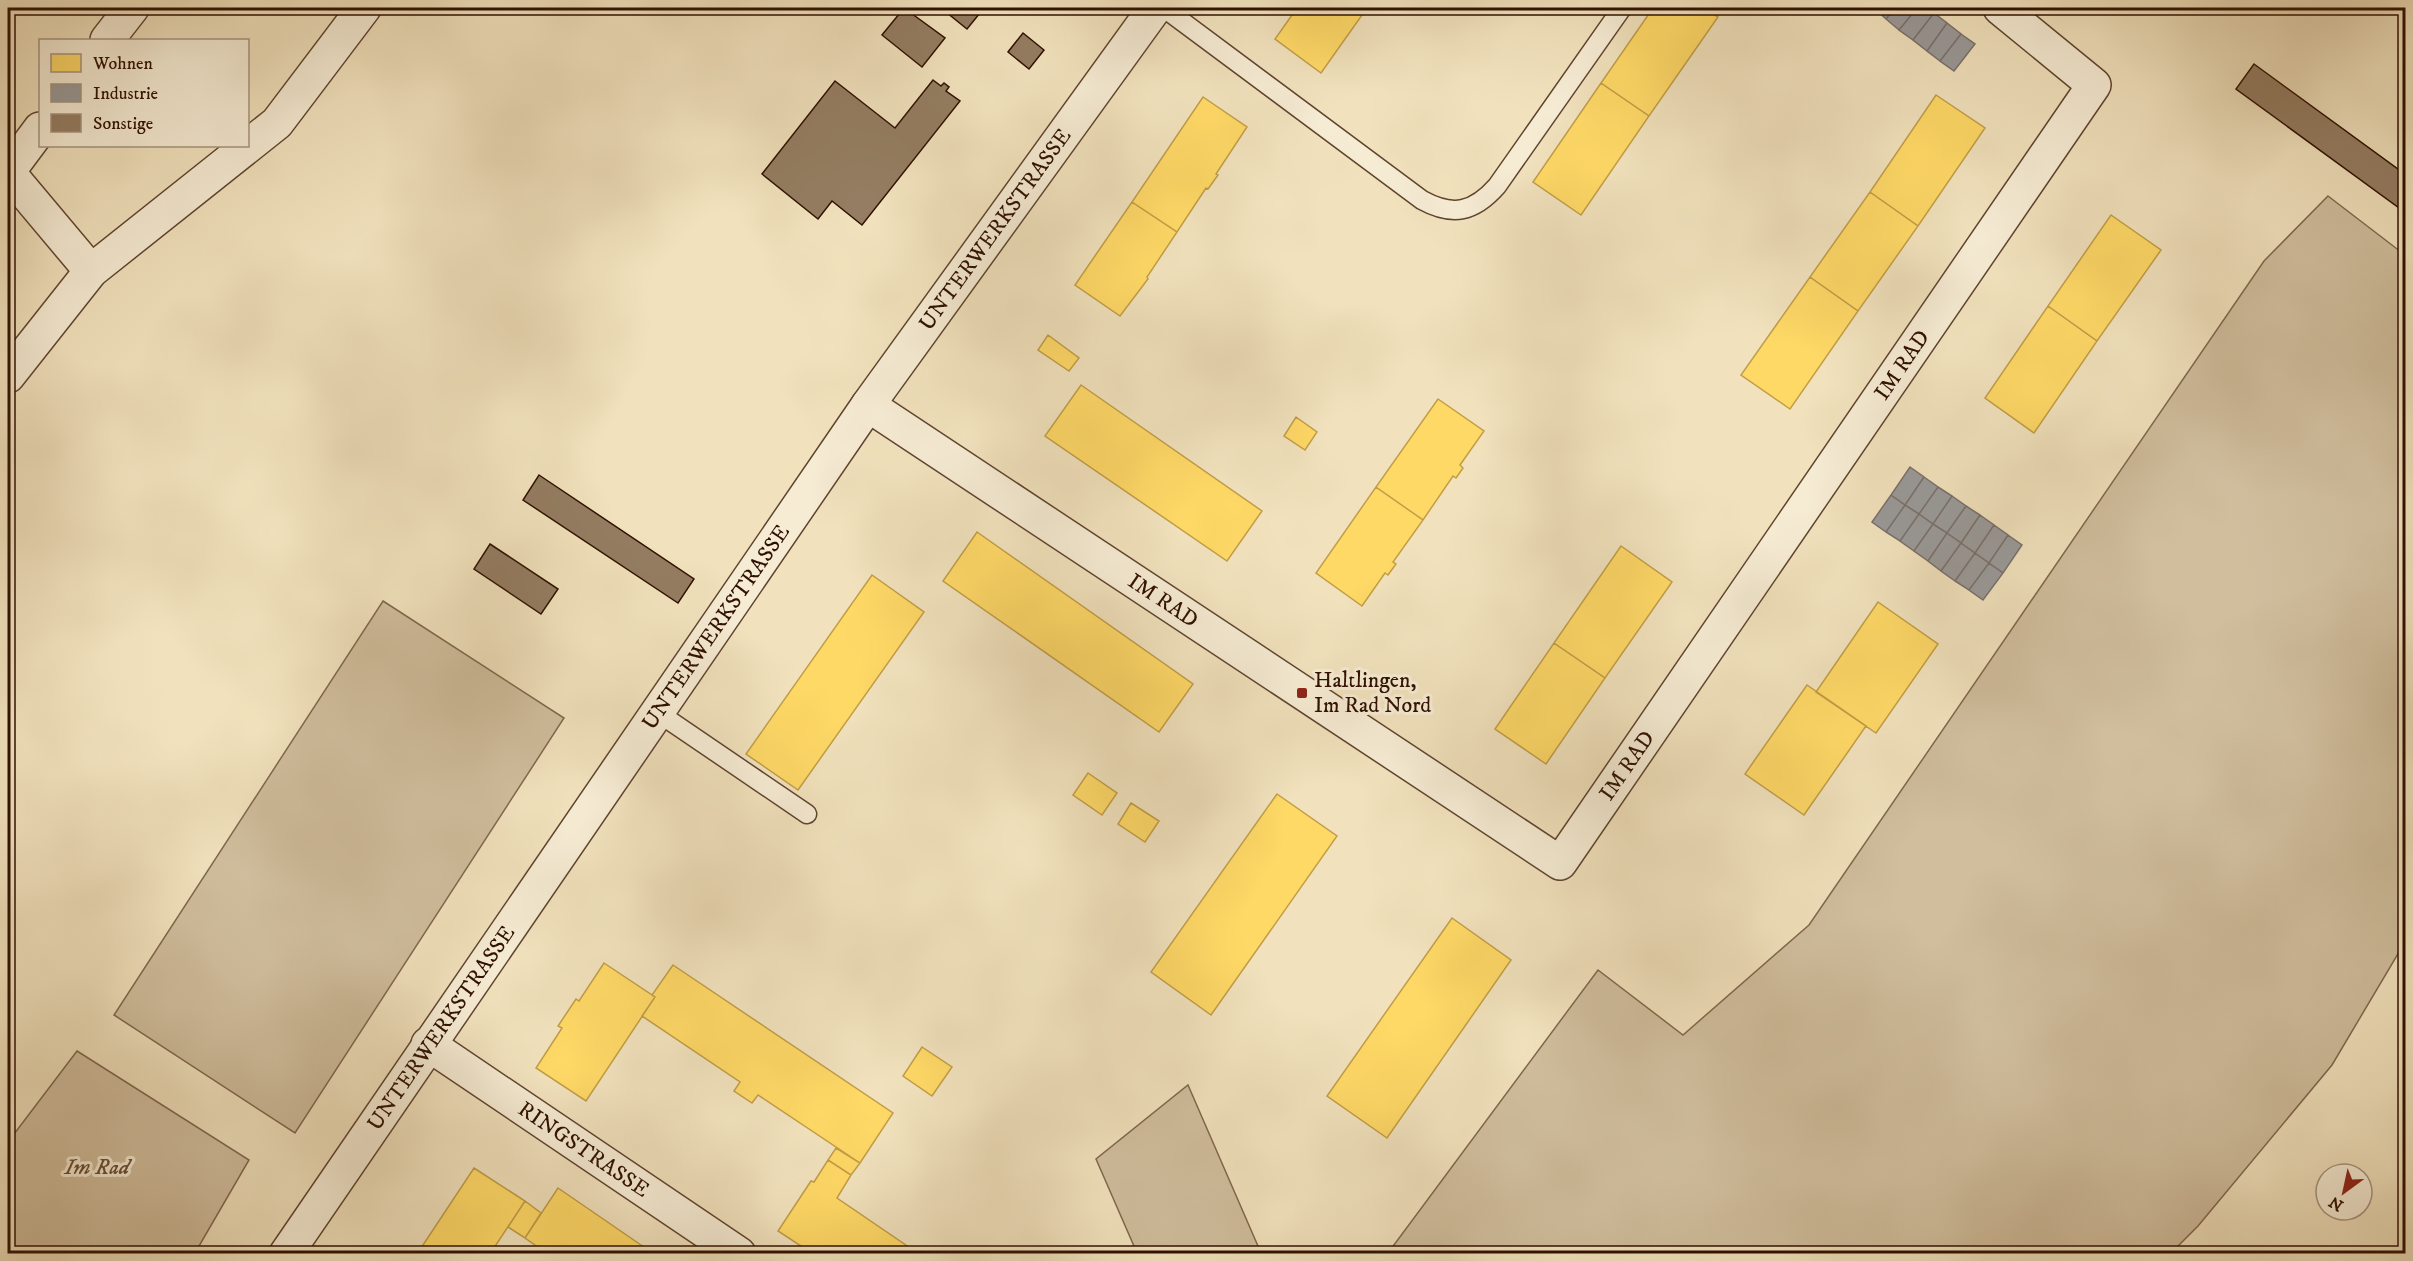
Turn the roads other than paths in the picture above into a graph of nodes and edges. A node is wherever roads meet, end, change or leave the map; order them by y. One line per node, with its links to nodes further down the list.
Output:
1 (132, 8): 7 (street)
2 (364, 8): 9 (street)
3 (1155, 8): 13 (street, UNTERWERKSTRASSE)
4 (1164, 8): 5 (lane)
5 (1622, 8)
6 (2000, 8): 13 (street, IM RAD)
7 (108, 39)
8 (39, 130): 11 (street)
9 (249, 145)
10 (247, 147): 11 (street)
11 (91, 271): 12 (street)
12 (8, 376)
13 (868, 405): 14 (street, UNTERWERKSTRASSE)
14 (657, 712): 15 (lane); 16 (street, UNTERWERKSTRASSE)
15 (807, 814)
16 (428, 1044): 17 (street, UNTERWERKSTRASSE); 18 (street, RINGSTRASSE)
17 (286, 1254)
18 (739, 1254)

